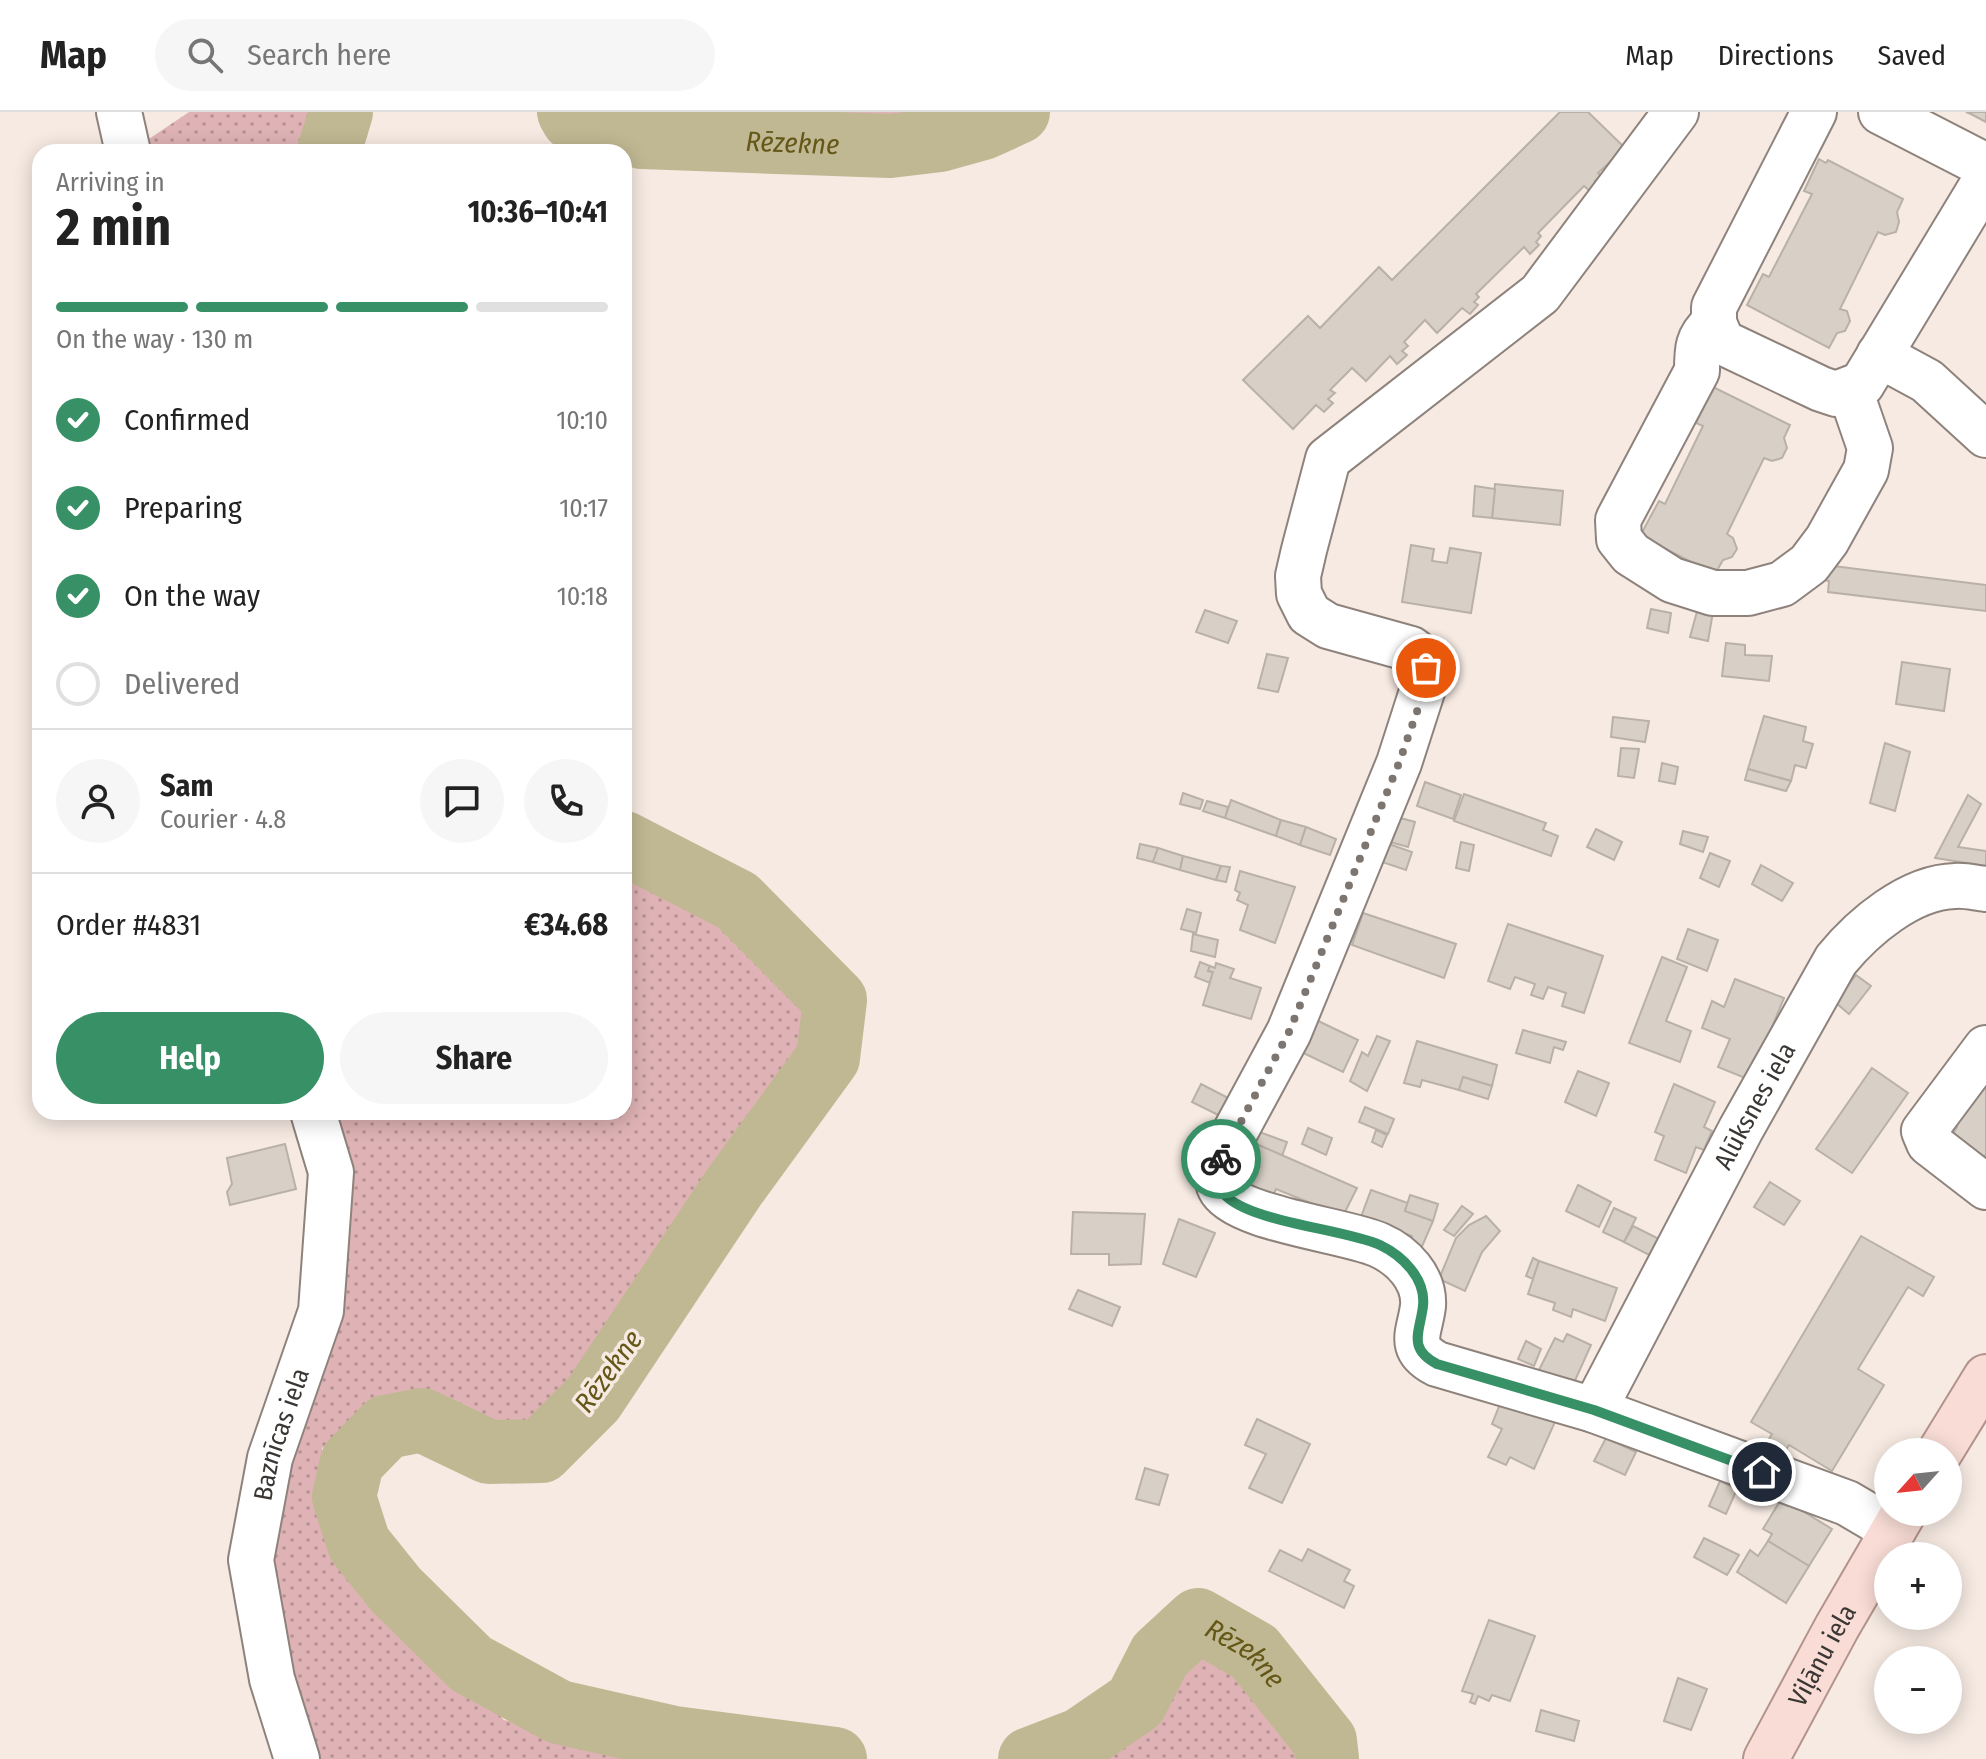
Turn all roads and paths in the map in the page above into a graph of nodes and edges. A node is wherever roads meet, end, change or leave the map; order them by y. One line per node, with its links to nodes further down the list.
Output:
1 (119, 112): 5 (street)
2 (1676, 112): 17 (street)
3 (1814, 112): 8 (street)
4 (1881, 112): 6 (street)
5 (126, 144)
6 (1986, 166)
7 (1986, 179): 9 (street)
8 (1714, 323): 10 (street); 10 (street)
9 (1879, 355): 10 (street); 11 (street)
10 (1850, 390)
11 (1986, 435)
12 (1986, 889): 17 (street, Alūksnes iela)
13 (1986, 1048): 15 (street)
14 (315, 1120): 21 (street, Baznīcas iela)
15 (1986, 1187)
16 (1986, 1377): 18 (main road)
17 (1594, 1410): 19 (street)
18 (1949, 1438)
19 (1874, 1513)
20 (1895, 1526): 22 (main road, Viļānu iela)
21 (297, 1759)
22 (1766, 1759)

